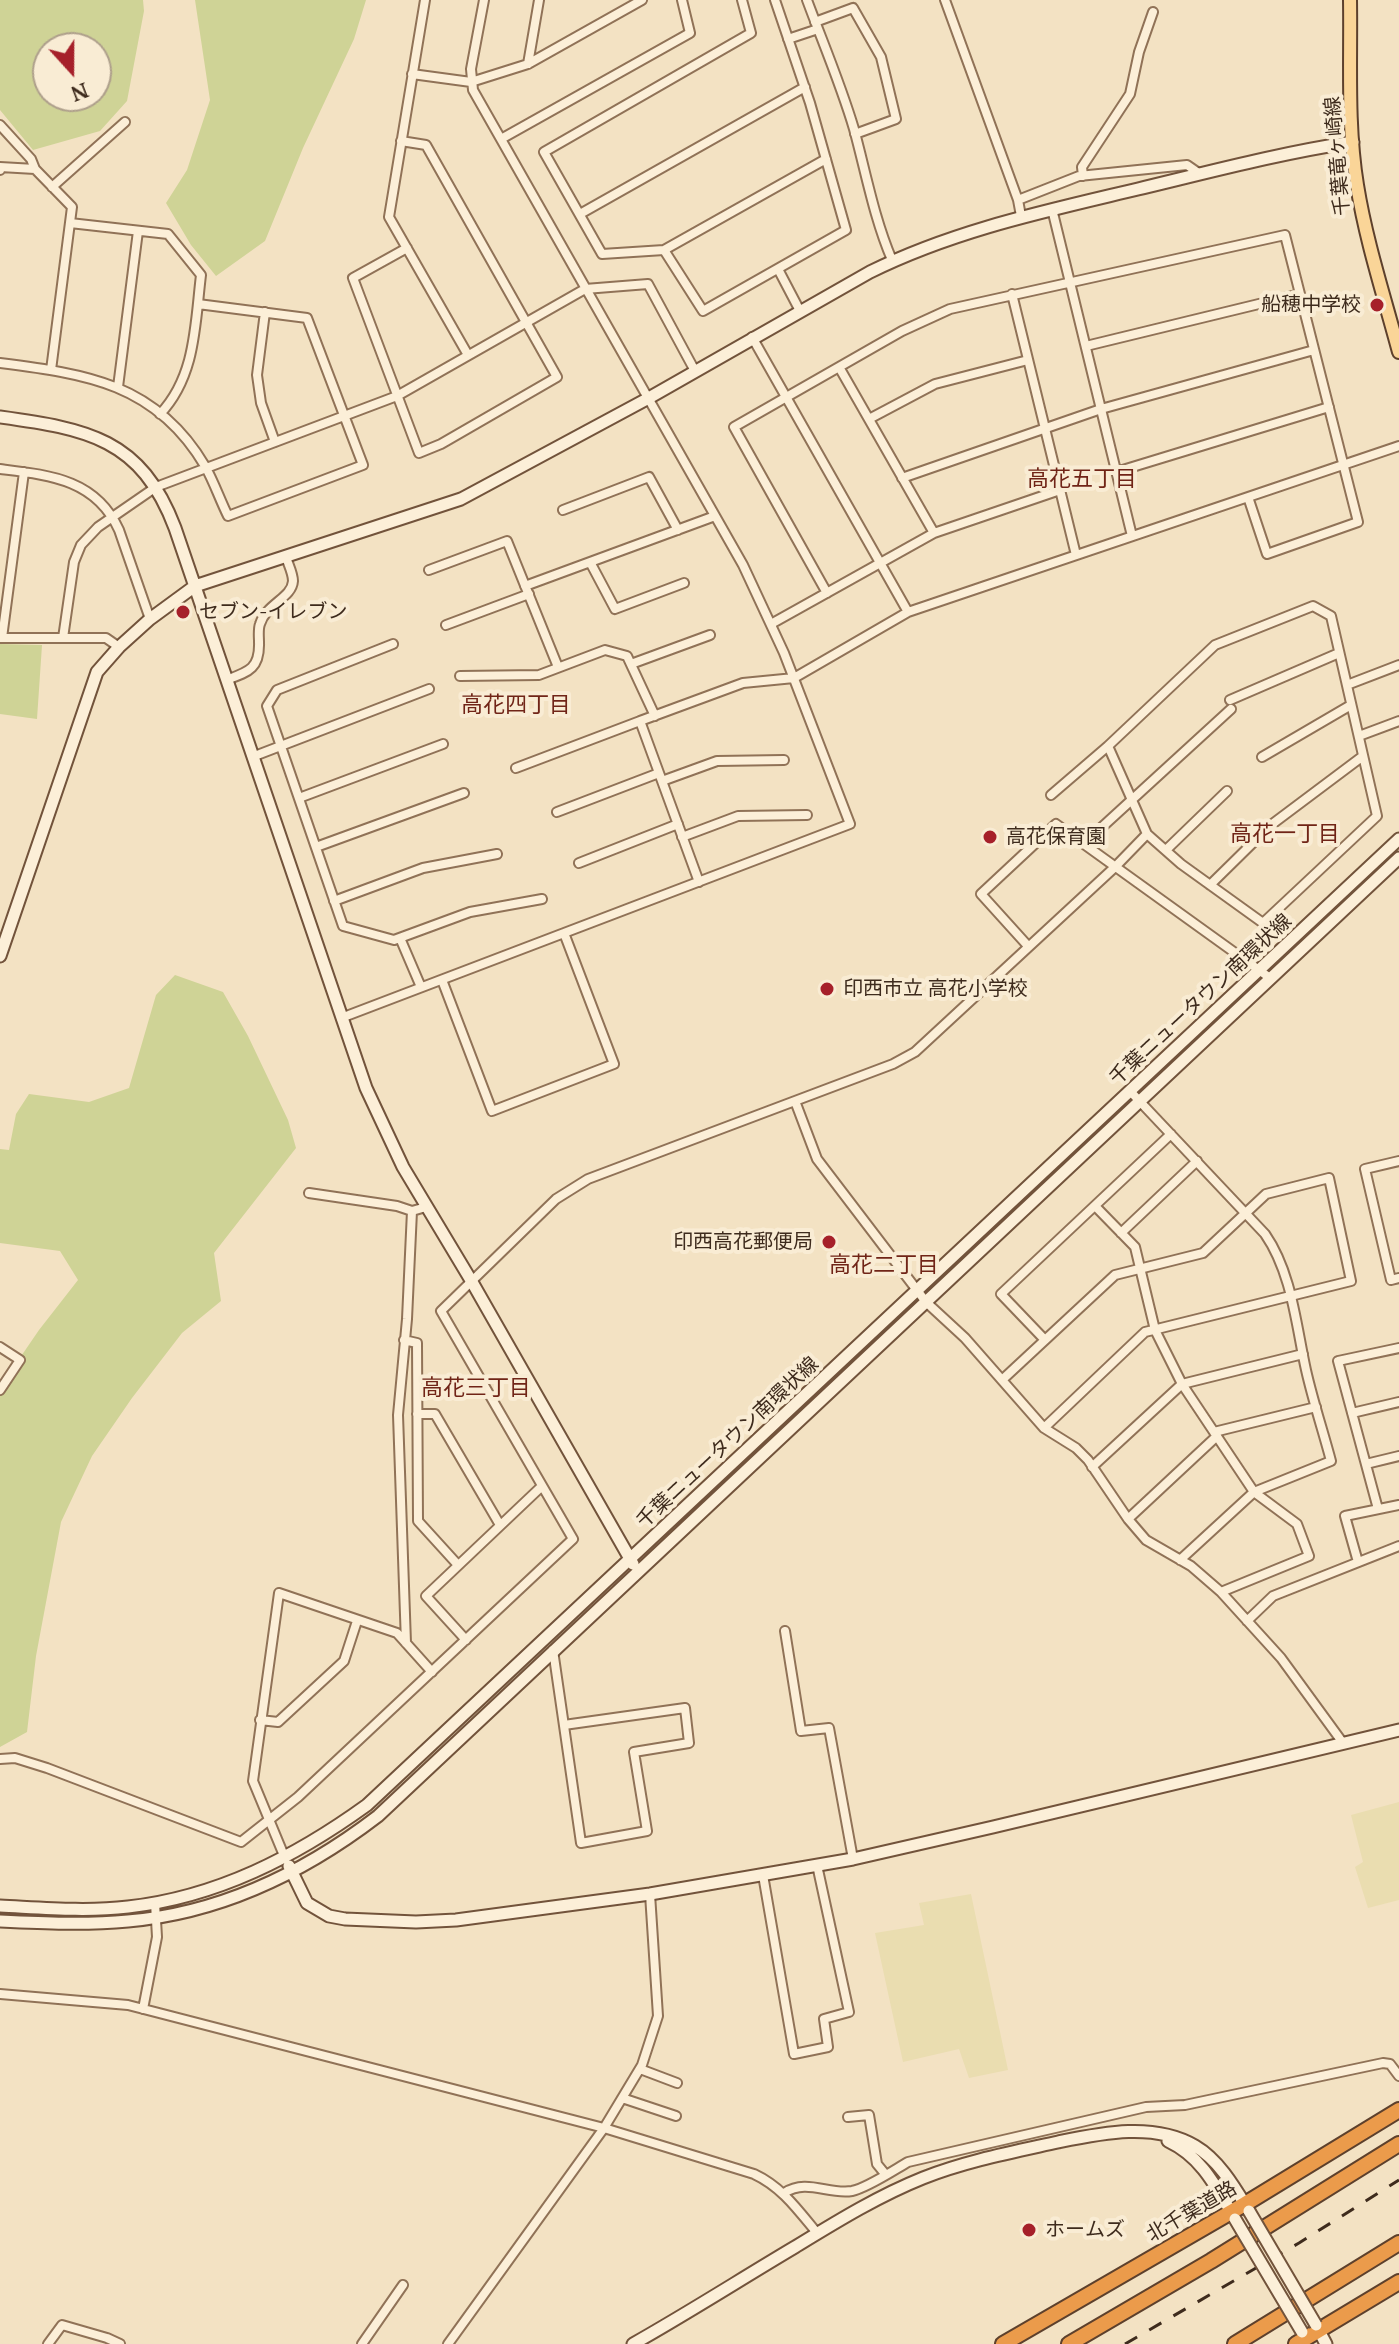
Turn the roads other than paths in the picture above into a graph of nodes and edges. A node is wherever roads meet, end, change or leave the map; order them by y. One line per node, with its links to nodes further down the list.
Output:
1 (425, 0): 15 (street)
2 (484, 0): 16 (street)
3 (539, 0): 14 (street)
4 (642, 0): 14 (street)
5 (682, 0): 21 (street)
6 (742, 0): 32 (street)
7 (775, 0): 13 (street)
8 (807, 0): 12 (street)
9 (945, 0): 30 (street)
10 (1350, 0): 23 (main road, 千葉竜ヶ崎線)
11 (1153, 12): 28 (street)
12 (816, 25): 13 (street); 20 (street); 20 (street)
13 (788, 39): 17 (street)
14 (528, 64): 16 (street)
15 (412, 74): 16 (street); 22 (street)
16 (471, 82): 21 (street)
17 (805, 87): 24 (street); 32 (street)
18 (125, 122): 29 (street)
19 (0, 125): 25 (street)
20 (855, 134): 38 (street)
21 (501, 139): 41 (street)
22 (401, 141): 36 (street); 47 (street)
23 (1353, 142): 27 (street); 51 (main road, 千葉竜ヶ崎線)
24 (826, 159): 37 (street); 39 (street)
25 (35, 169): 26 (street); 29 (street)
26 (0, 170)
27 (1200, 174): 28 (street); 31 (street)
28 (1083, 176): 30 (street)
29 (52, 187): 34 (street)
30 (1018, 200): 33 (street)
31 (1052, 209): 33 (street); 40 (street)
32 (580, 214): 37 (street)
33 (1021, 216): 38 (street)
34 (70, 223): 35 (street); 56 (street)
35 (138, 231): 44 (street); 58 (street)
36 (407, 248): 52 (street); 59 (street)
37 (664, 250): 39 (street)
38 (892, 260): 45 (street)
39 (778, 269): 45 (street)
40 (1071, 282): 42 (street); 43 (street); 49 (street)
41 (585, 289): 47 (street); 57 (street); 61 (street)
42 (1012, 294): 53 (street); 55 (street)
43 (1300, 294): 49 (street); 50 (street)
44 (198, 304): 46 (street); 64 (street)
45 (800, 311): 48 (street)
46 (265, 312): 65 (street); 69 (street)
47 (527, 323): 52 (street); 59 (street)
48 (752, 337): 57 (street); 60 (street)
49 (1086, 346): 63 (street)
50 (1314, 350): 62 (street); 63 (street)
51 (1399, 352)
52 (468, 355): 59 (street)
53 (1028, 360): 67 (street); 68 (street)
54 (0, 363): 56 (street)
55 (839, 367): 60 (street); 67 (street)
56 (51, 370): 58 (street)
57 (695, 371): 61 (street)
58 (118, 387): 64 (street)
59 (397, 396): 65 (street)
60 (786, 397): 89 (street); 94 (street)
61 (647, 399): 81 (street); 87 (street)
62 (1329, 407): 71 (street); 75 (street)
63 (1101, 409): 68 (street); 75 (street)
64 (160, 414): 72 (street)
65 (344, 415): 69 (street); 72 (street)
66 (0, 417): 77 (street)
67 (869, 419): 76 (street)
68 (1045, 429): 76 (street); 78 (street)
69 (275, 442): 72 (street)
70 (1399, 446): 71 (street)
71 (1344, 464): 79 (street); 79 (street)
72 (206, 468): 77 (street)
73 (0, 469): 74 (street)
74 (24, 472): 82 (street); 100 (street)
75 (1116, 472): 85 (street)
76 (902, 478): 84 (street)
77 (156, 487): 82 (street); 92 (street)
78 (1060, 490): 84 (street); 86 (street)
79 (1248, 497): 85 (street)
80 (563, 510): 83 (street)
81 (715, 516): 83 (street); 97 (street)
82 (113, 517): 96 (street); 101 (street)
83 (678, 530): 88 (street)
84 (934, 533): 89 (street)
85 (1132, 536): 86 (street)
86 (1076, 555): 95 (street)
87 (286, 557): 92 (street); 110 (street)
88 (590, 562): 91 (street); 93 (street)
89 (881, 563): 94 (street); 95 (street)
90 (429, 570): 93 (street)
91 (684, 583)
92 (195, 586): 96 (street); 110 (street)
93 (527, 590): 98 (street); 107 (street)
94 (827, 593): 97 (street)
95 (908, 612): 109 (street)
96 (150, 619): 103 (street)
97 (771, 624): 109 (street)
98 (446, 625)
99 (710, 635): 105 (street)
100 (1, 638): 101 (street)
101 (63, 638): 103 (street)
102 (393, 644): 119 (street)
103 (119, 647): 152 (street)
104 (1339, 653): 111 (street); 120 (street); 131 (street)
105 (631, 664): 107 (street); 114 (street)
106 (1399, 665): 111 (street)
107 (558, 667): 108 (street)
108 (460, 676)
109 (794, 678): 114 (street); 145 (street)
110 (226, 680): 122 (street)
111 (1347, 685): 113 (street)
112 (429, 689): 119 (street)
113 (1351, 705): 117 (street); 123 (street)
114 (655, 716): 115 (street)
115 (640, 721): 125 (street); 126 (street)
116 (1399, 721): 117 (street)
117 (1359, 736): 121 (street)
118 (443, 744): 130 (street)
119 (282, 746): 122 (street); 130 (street)
120 (1108, 746): 129 (street); 131 (street)
121 (1363, 756): 146 (street); 146 (street)
122 (252, 757): 157 (street)
123 (1262, 757)
124 (784, 760): 126 (street)
125 (516, 768)
126 (660, 777): 132 (street); 134 (street)
127 (1227, 791): 140 (street)
128 (464, 793): 139 (street)
129 (1051, 795)
130 (299, 798): 139 (street)
131 (1133, 800): 135 (street); 136 (street)
132 (557, 812)
133 (807, 815): 137 (street)
134 (678, 824): 137 (street); 143 (street)
135 (1101, 828)
136 (1147, 834): 140 (street); 144 (street)
137 (682, 837): 145 (street)
138 (1399, 839): 153 (street, 千葉ニュータウン南環状線)
139 (316, 847): 148 (street)
140 (1166, 850): 146 (street)
141 (497, 854): 148 (street)
142 (1399, 858): 154 (street, 千葉ニュータウン南環状線)
143 (579, 863)
144 (1115, 867): 151 (street); 151 (street); 153 (street)
145 (699, 882): 149 (street)
146 (1210, 885)
147 (542, 899): 150 (street)
148 (334, 901): 150 (street)
149 (564, 933): 155 (street); 155 (street)
150 (400, 938): 156 (street)
151 (1028, 946): 159 (street)
152 (0, 956)
153 (1259, 970): 154 (street); 158 (street, 千葉ニュータウン南環状線)
154 (1270, 978): 160 (street, 千葉ニュータウン南環状線)
155 (442, 980): 156 (street)
156 (421, 987): 157 (street)
157 (341, 1018): 166 (street)
158 (1130, 1091): 160 (street); 173 (street, 千葉ニュータウン南環状線)
159 (795, 1101): 172 (street); 173 (street)
160 (1139, 1101): 161 (street); 175 (street, 千葉ニュータウン南環状線)
161 (1171, 1134): 162 (street); 165 (street)
162 (1197, 1161): 168 (street); 169 (street)
163 (1399, 1161): 171 (street)
164 (309, 1193): 167 (street)
165 (1095, 1206): 169 (street); 178 (street)
166 (426, 1207): 167 (street); 172 (street)
167 (412, 1211): 177 (street)
168 (1246, 1213): 170 (street); 174 (street); 174 (street)
169 (1121, 1233): 170 (street)
170 (1140, 1269): 176 (street); 178 (street)
171 (1399, 1278)
172 (472, 1282): 194 (street); 201 (street)
173 (917, 1291): 175 (street); 201 (street, 千葉ニュータウン南環状線)
174 (1290, 1296): 176 (street); 181 (street)
175 (926, 1302): 182 (street); 205 (street, 千葉ニュータウン南環状線)
176 (1155, 1330): 183 (street); 189 (street)
177 (404, 1340): 188 (street); 211 (street)
178 (1045, 1340): 182 (street)
179 (0, 1347): 184 (street)
180 (1399, 1348): 187 (street)
181 (1303, 1354): 183 (street); 186 (street)
182 (1002, 1380): 189 (street)
183 (1182, 1384): 190 (street); 193 (street)
184 (0, 1390)
185 (1399, 1402): 187 (street)
186 (1316, 1407): 190 (street); 195 (street)
187 (1352, 1413): 192 (street)
188 (417, 1414): 199 (street); 204 (street)
189 (1044, 1428): 193 (street)
190 (1216, 1434): 195 (street); 198 (street)
191 (1399, 1456): 192 (street)
192 (1366, 1464): 197 (street)
193 (1092, 1467): 198 (street)
194 (542, 1486): 199 (street); 210 (street)
195 (1254, 1492): 202 (street); 206 (street)
196 (1399, 1505): 197 (street)
197 (1378, 1509): 203 (street)
198 (1128, 1519): 202 (street)
199 (500, 1525): 204 (street)
200 (1399, 1546): 203 (street)
201 (630, 1559): 205 (street); 220 (street, 千葉ニュータウン南環状線)
202 (1180, 1560): 206 (street)
203 (1358, 1562): 208 (street)
204 (458, 1565): 210 (street)
205 (637, 1572): 212 (street, 千葉ニュータウン南環状線)
206 (1221, 1592): 208 (street)
207 (357, 1621): 211 (street); 214 (street); 214 (street)
208 (1247, 1621): 217 (street)
209 (785, 1631): 221 (street)
210 (466, 1640): 213 (street)
211 (406, 1643): 213 (street)
212 (553, 1650): 215 (street); 223 (street, 千葉ニュータウン南環状線)
213 (432, 1672): 219 (street)
214 (260, 1720): 219 (street)
215 (564, 1725): 215 (street)
216 (1399, 1730): 217 (street)
217 (1343, 1743): 221 (street)
218 (0, 1759): 219 (street)
219 (269, 1818): 220 (street)
220 (285, 1858): 223 (street); 226 (street, 千葉ニュータウン南環状線)
221 (853, 1859): 222 (street)
222 (817, 1865): 224 (street); 224 (street)
223 (292, 1872): 225 (street); 228 (street, 千葉ニュータウン南環状線)
224 (763, 1875): 225 (street)
225 (650, 1894): 232 (street)
226 (155, 1903): 227 (street, 千葉ニュータウン南環状線); 228 (street)
227 (0, 1906)
228 (156, 1917): 229 (street, 千葉ニュータウン南環状線); 231 (street)
229 (0, 1921)
230 (0, 1994): 231 (street)
231 (143, 2009): 239 (street)
232 (640, 2069): 234 (street); 235 (street)
233 (1399, 2076): 242 (street)
234 (677, 2083)
235 (622, 2098): 237 (street); 239 (street)
236 (1399, 2110): 244 (highway, 北千葉道路)
237 (676, 2116)
238 (848, 2117): 242 (street)
239 (604, 2128): 243 (street); 254 (street)
240 (1145, 2132): 244 (street); 245 (street); 246 (street)
241 (1399, 2144): 257 (highway)
242 (886, 2175): 243 (street)
243 (784, 2193): 246 (street)
244 (1247, 2208): 245 (highway, 北千葉道路); 250 (street, bridge)
245 (1233, 2216): 250 (street, bridge); 256 (highway, 北千葉道路)
246 (817, 2233): 255 (street)
247 (1399, 2243): 258 (highway)
248 (1399, 2282): 250 (highway)
249 (403, 2285): 253 (street)
250 (1310, 2337)
251 (48, 2344): 252 (street)
252 (120, 2344)
253 (362, 2344)
254 (448, 2344)
255 (633, 2344)
256 (1003, 2344)
257 (1069, 2344)
258 (1235, 2344)

